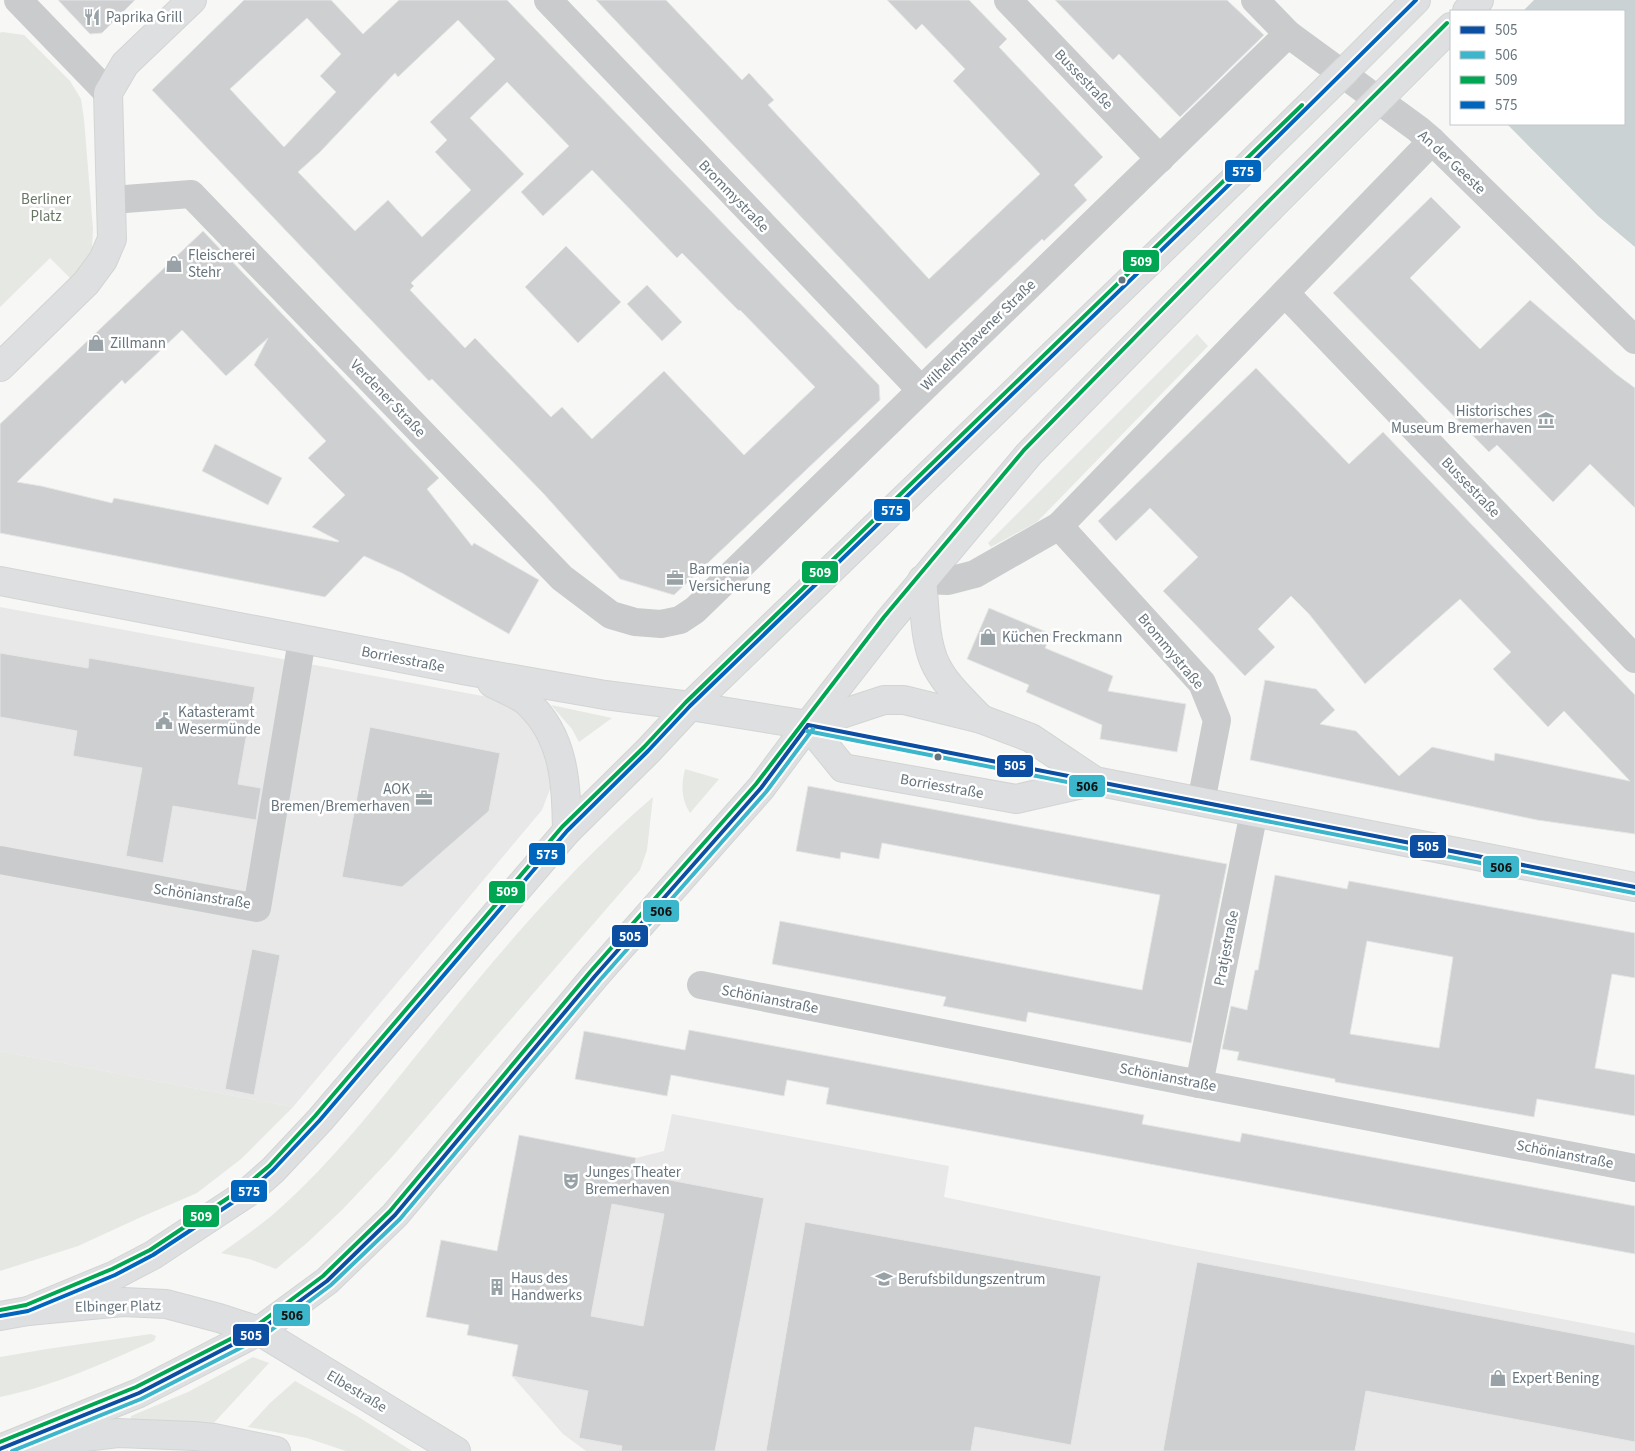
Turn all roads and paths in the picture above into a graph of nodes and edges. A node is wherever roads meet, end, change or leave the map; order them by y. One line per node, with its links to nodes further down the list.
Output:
1 (18, 0): 11 (street)
2 (192, 0): 11 (main road)
3 (548, 0): 18 (street, Brommystraße)
4 (1008, 0): 13 (street, Bussestraße)
5 (1255, 0): 10 (street, An der Geeste)
6 (1416, 0): 26 (main road, bridge)
7 (1479, 0): 8 (main road)
8 (1468, 10)
9 (1450, 28): 20 (main road, bridge)
10 (1288, 34): 12 (street, An der Geeste); 13 (street, Wilhelmshavener Straße)
11 (108, 93): 14 (main road)
12 (1432, 142): 15 (street); 16 (street, An der Geeste)
13 (1160, 159): 18 (street, Wilhelmshavener Straße)
14 (112, 200): 17 (main road); 22 (street, Verdener Straße)
15 (1285, 293): 19 (street); 24 (street, Bussestraße)
16 (1635, 340)
17 (0, 367)
18 (921, 390): 22 (street, Wilhelmshavener Straße)
19 (1059, 526): 20 (street); 30 (street, Brommystraße)
20 (922, 580): 27 (main road, Borriesstraße); 28 (main road)
21 (0, 582): 23 (main road, Borriesstraße)
22 (661, 624)
23 (302, 640): 25 (main road, Borriesstraße); 33 (street, Schönianstraße)
24 (1635, 659)
25 (468, 672): 26 (main road, Borriesstraße); 32 (main road)
26 (690, 706): 28 (main road, Borriesstraße); 32 (main road)
27 (981, 719): 28 (main road, Borriesstraße); 29 (main road, Borriesstraße)
28 (808, 725): 29 (main road, Borriesstraße); 40 (main road)
29 (1095, 781): 30 (main road, Borriesstraße)
30 (1201, 802): 31 (main road, Borriesstraße)
31 (1254, 812): 34 (main road, Borriesstraße); 36 (street, Pratjestraße)
32 (567, 831): 38 (main road)
33 (0, 860)
34 (1635, 887)
35 (701, 985): 36 (street, Schönianstraße)
36 (1199, 1084): 37 (street, Schönianstraße)
37 (1635, 1168)
38 (28, 1311): 39 (main road, Elbinger Platz); 40 (main road, Elbinger Platz)
39 (0, 1316)
40 (259, 1331): 41 (main road); 43 (main road, Elbestraße)
41 (5, 1448): 42 (main road)
42 (276, 1451)
43 (456, 1451)

